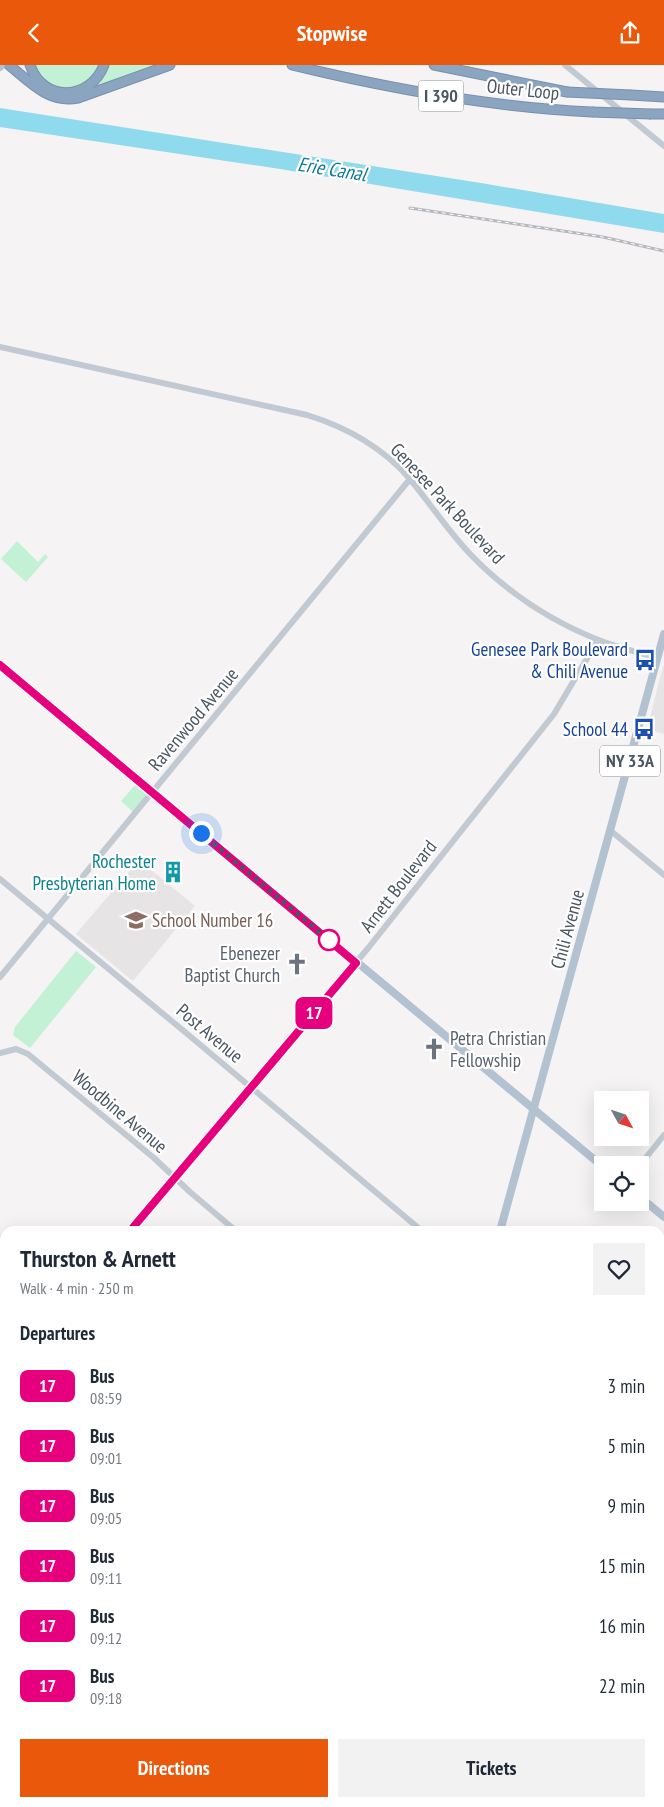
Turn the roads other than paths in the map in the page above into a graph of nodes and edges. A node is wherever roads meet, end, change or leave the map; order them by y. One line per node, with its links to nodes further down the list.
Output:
1 (10, 65): 4 (highway)
2 (30, 65): 3 (highway)
3 (104, 65)
4 (170, 65)
5 (292, 65): 9 (highway, Outer Loop / I 390, bridge)
6 (434, 65): 8 (highway, Outer Loop / I 390, bridge)
7 (565, 65): 10 (street)
8 (662, 97)
9 (664, 114)
10 (664, 146)
11 (0, 347): 12 (street, Genesee Park Boulevard)
12 (410, 479): 14 (street, Genesee Park Boulevard); 17 (street, Ravenwood Avenue)
13 (664, 634): 15 (main road, Chili Avenue / NY 33A)
14 (598, 640): 15 (street, Genesee Park Boulevard); 22 (street, Arnett Boulevard)
15 (658, 658): 18 (main road, Chili Avenue / NY 33A)
16 (0, 665): 17 (main road)
17 (152, 792): 21 (street, Ravenwood Avenue); 22 (main road)
18 (611, 831): 19 (street); 26 (main road, Chili Avenue / NY 33A)
19 (664, 875)
20 (0, 879): 21 (street, Post Avenue)
21 (49, 919): 23 (street, Ravenwood Avenue); 25 (street, Post Avenue)
22 (356, 963): 25 (street, Arnett Boulevard); 26 (main road)
23 (0, 977)
24 (0, 1053): 30 (street, Woodbine Avenue)
25 (252, 1087): 30 (street, Arnett Boulevard); 35 (street, Post Avenue)
26 (534, 1111): 29 (main road); 36 (main road, Chili Avenue / NY 33A)
27 (664, 1135): 28 (street)
28 (647, 1156)
29 (594, 1160)
30 (175, 1178): 33 (street, Arnett Boulevard); 34 (street, Woodbine Avenue)
31 (649, 1204): 32 (main road)
32 (664, 1217)
33 (134, 1226)
34 (230, 1226)
35 (416, 1226)
36 (501, 1226)

